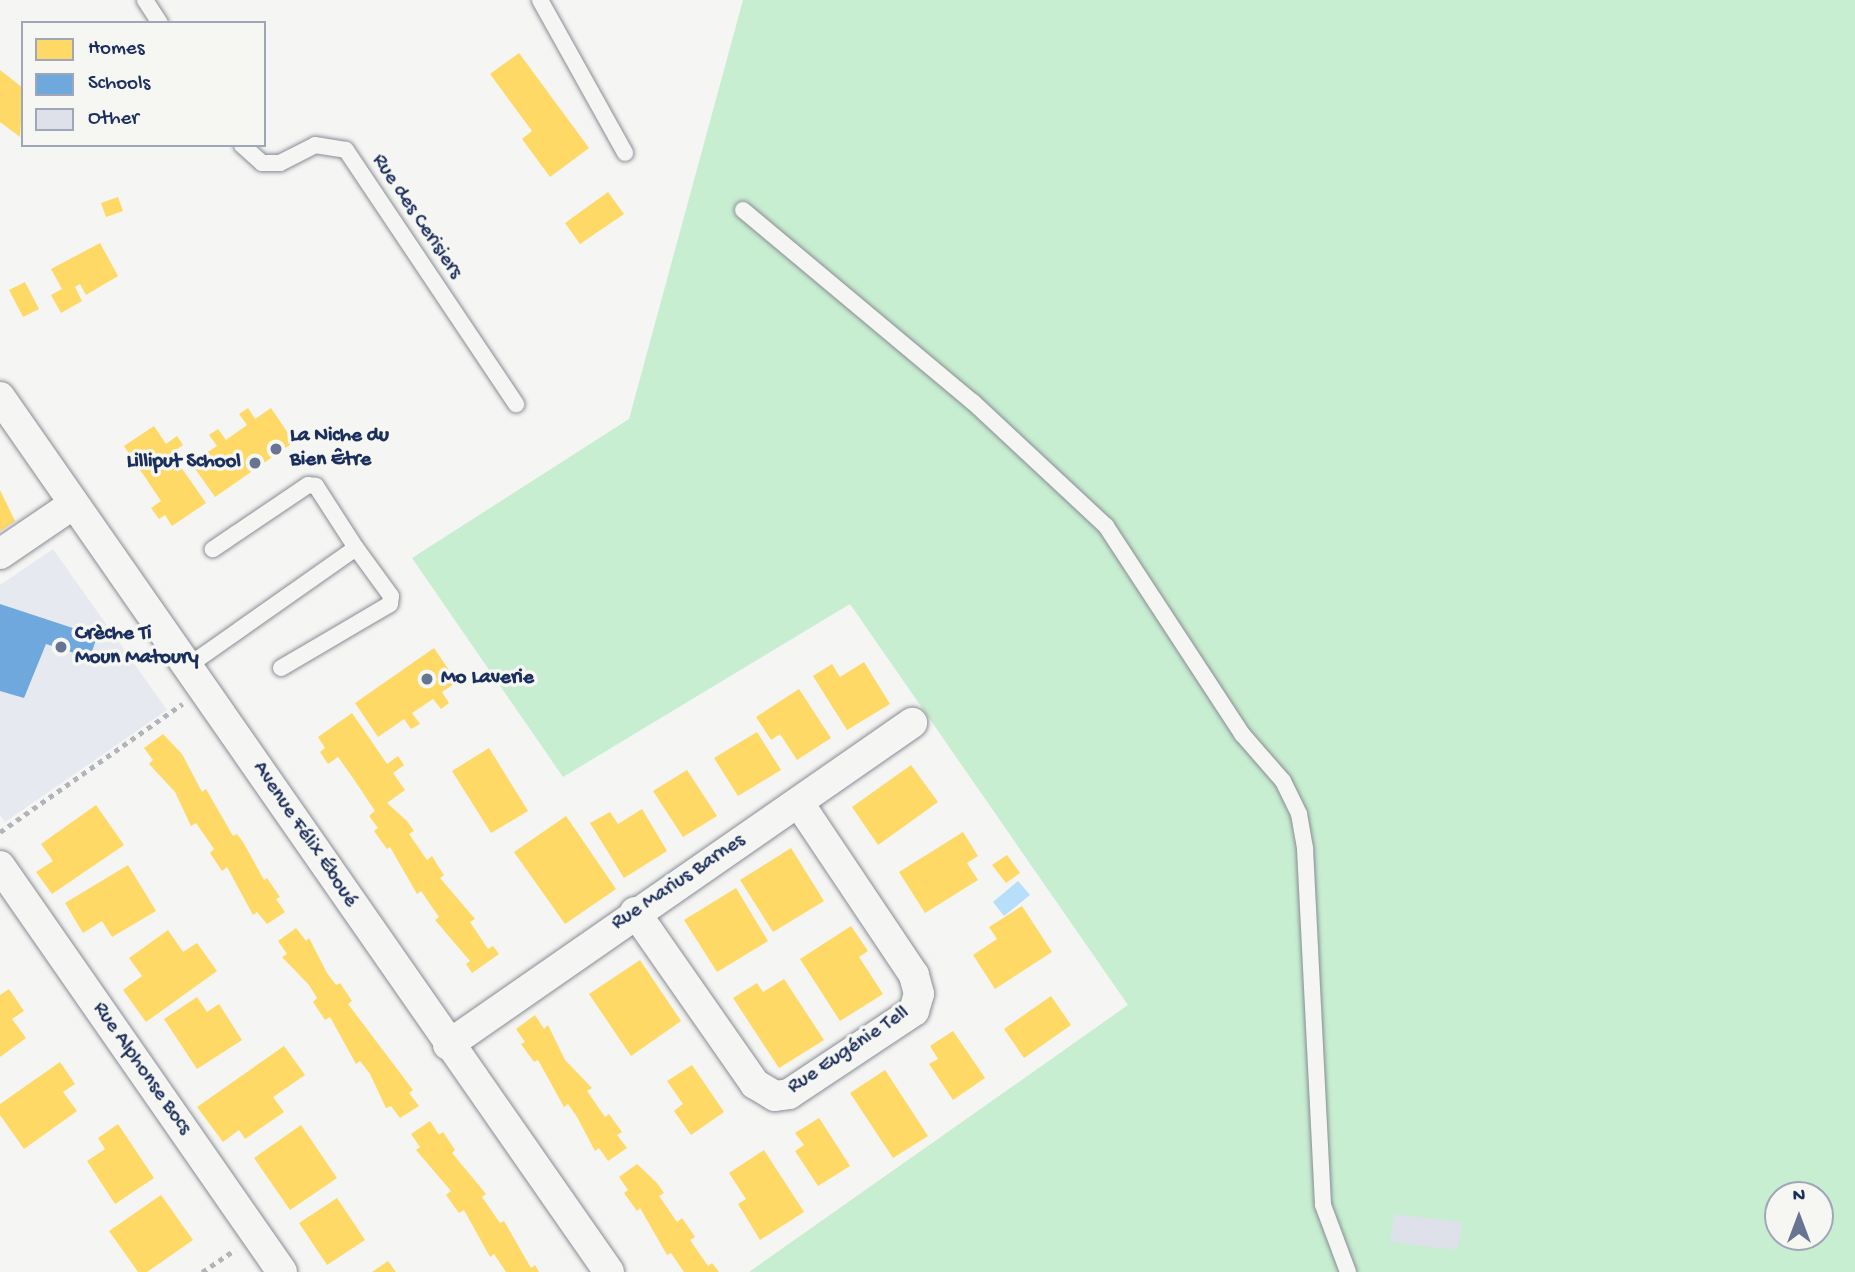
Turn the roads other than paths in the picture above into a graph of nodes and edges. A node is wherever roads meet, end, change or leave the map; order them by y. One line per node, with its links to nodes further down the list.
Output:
1 (145, 0): 3 (lane)
2 (540, 0): 5 (lane)
3 (159, 21)
4 (244, 147): 8 (lane, Rue des Cerisiers)
5 (625, 153)
6 (743, 210): 22 (lane)
7 (0, 397): 9 (street, Avenue Félix Éboué)
8 (516, 404)
9 (72, 505): 12 (street); 14 (street, Avenue Félix Éboué)
10 (356, 548): 11 (lane); 13 (lane); 14 (lane)
11 (213, 549)
12 (0, 554)
13 (281, 668)
14 (196, 678): 19 (street, Avenue Félix Éboué)
15 (912, 723): 16 (street, Rue Marius Barnes)
16 (799, 803): 18 (street, Rue Marius Barnes); 18 (street, Rue Eugénie Tell)
17 (0, 866): 20 (street, Rue Alphonse Bocs)
18 (635, 912): 19 (street, Rue Marius Barnes)
19 (448, 1045): 21 (street, Avenue Félix Éboué)
20 (282, 1272)
21 (609, 1272)
22 (1348, 1272)

